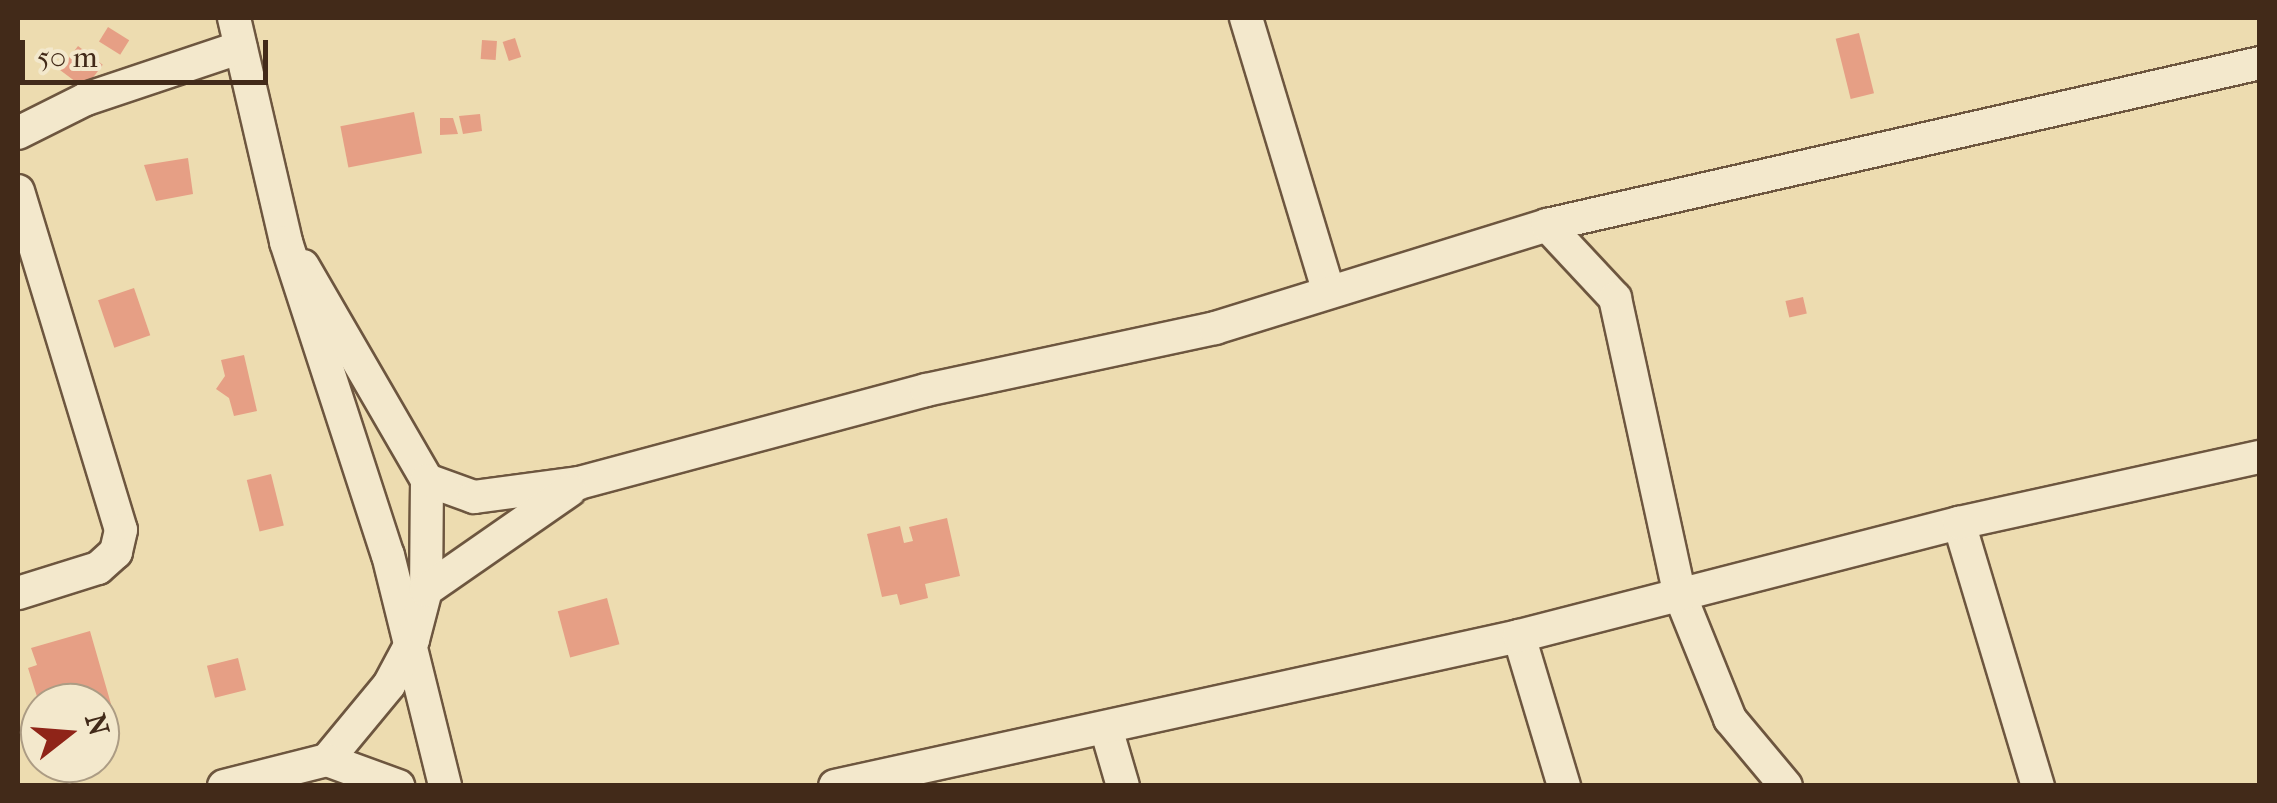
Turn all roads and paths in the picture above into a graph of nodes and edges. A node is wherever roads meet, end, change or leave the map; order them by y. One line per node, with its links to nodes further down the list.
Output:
1 (1246, 18): 8 (street)
2 (238, 32): 4 (street); 7 (street)
3 (2260, 64): 6 (street)
4 (18, 133)
5 (18, 191): 14 (street)
6 (1547, 226): 8 (street); 15 (street)
7 (286, 242): 10 (street); 17 (street)
8 (1328, 289): 11 (street)
9 (2260, 457): 12 (street)
10 (427, 480): 11 (street); 13 (street)
11 (579, 484): 13 (street)
12 (1959, 523): 15 (street); 27 (street)
13 (426, 590): 17 (street)
14 (18, 592)
15 (1680, 595): 16 (street); 26 (street)
16 (1519, 636): 18 (street); 25 (street)
17 (413, 640): 19 (street); 22 (street)
18 (1106, 728): 23 (street); 24 (street)
19 (327, 760): 20 (street); 21 (street)
20 (224, 786)
21 (398, 786)
22 (445, 786)
23 (835, 786)
24 (1123, 786)
25 (1564, 786)
26 (1786, 786)
27 (2038, 786)

